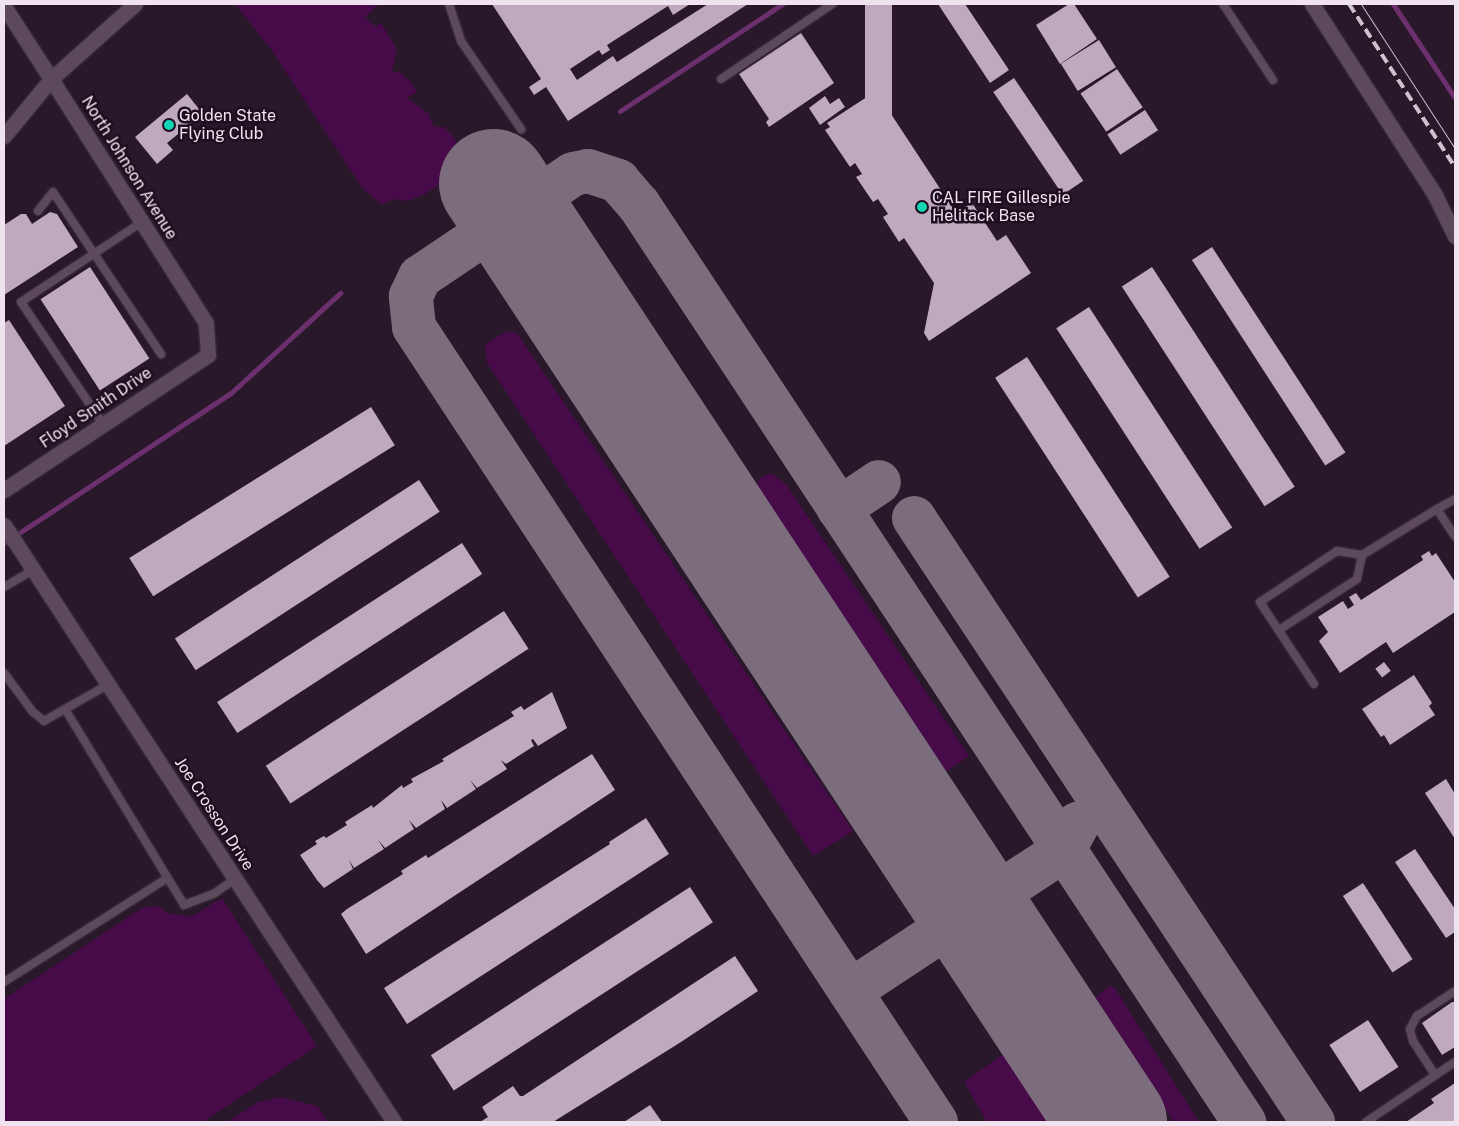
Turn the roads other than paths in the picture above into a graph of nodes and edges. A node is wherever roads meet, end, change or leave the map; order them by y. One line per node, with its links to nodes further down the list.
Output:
1 (135, 4): 7 (street)
2 (449, 4): 10 (lane)
3 (832, 4): 8 (lane)
4 (1223, 4): 9 (lane)
5 (1312, 4): 14 (street)
6 (4, 6): 7 (street, North Johnson Avenue)
7 (51, 79): 11 (street); 13 (street, North Johnson Avenue)
8 (721, 79)
9 (1273, 80)
10 (521, 129)
11 (5, 133)
12 (38, 211): 15 (lane)
13 (142, 222): 15 (lane); 17 (street, North Johnson Avenue)
14 (1455, 236)
15 (95, 253): 16 (lane); 18 (lane)
16 (161, 354)
17 (208, 355): 18 (street, Floyd Smith Drive)
18 (103, 424): 19 (street, Floyd Smith Drive)
19 (4, 490)
20 (1455, 499): 21 (lane)
21 (1437, 509): 23 (lane); 25 (lane)
22 (5, 527): 26 (street, Joe Crosson Drive)
23 (1453, 528): 24 (lane)
24 (1455, 537)
25 (1362, 554): 28 (lane); 28 (lane)
26 (30, 565): 27 (lane); 30 (street, Joe Crosson Drive)
27 (4, 587)
28 (1279, 630): 31 (lane)
29 (4, 673): 32 (lane)
30 (109, 684): 32 (lane); 34 (street, Joe Crosson Drive)
31 (1314, 684)
32 (64, 709): 33 (lane)
33 (167, 878): 34 (lane); 35 (lane)
34 (236, 880): 39 (street, Joe Crosson Drive)
35 (4, 982)
36 (1455, 991): 38 (lane)
37 (1455, 1062): 38 (lane)
38 (1435, 1075): 40 (lane)
39 (394, 1122)
40 (1366, 1122)

